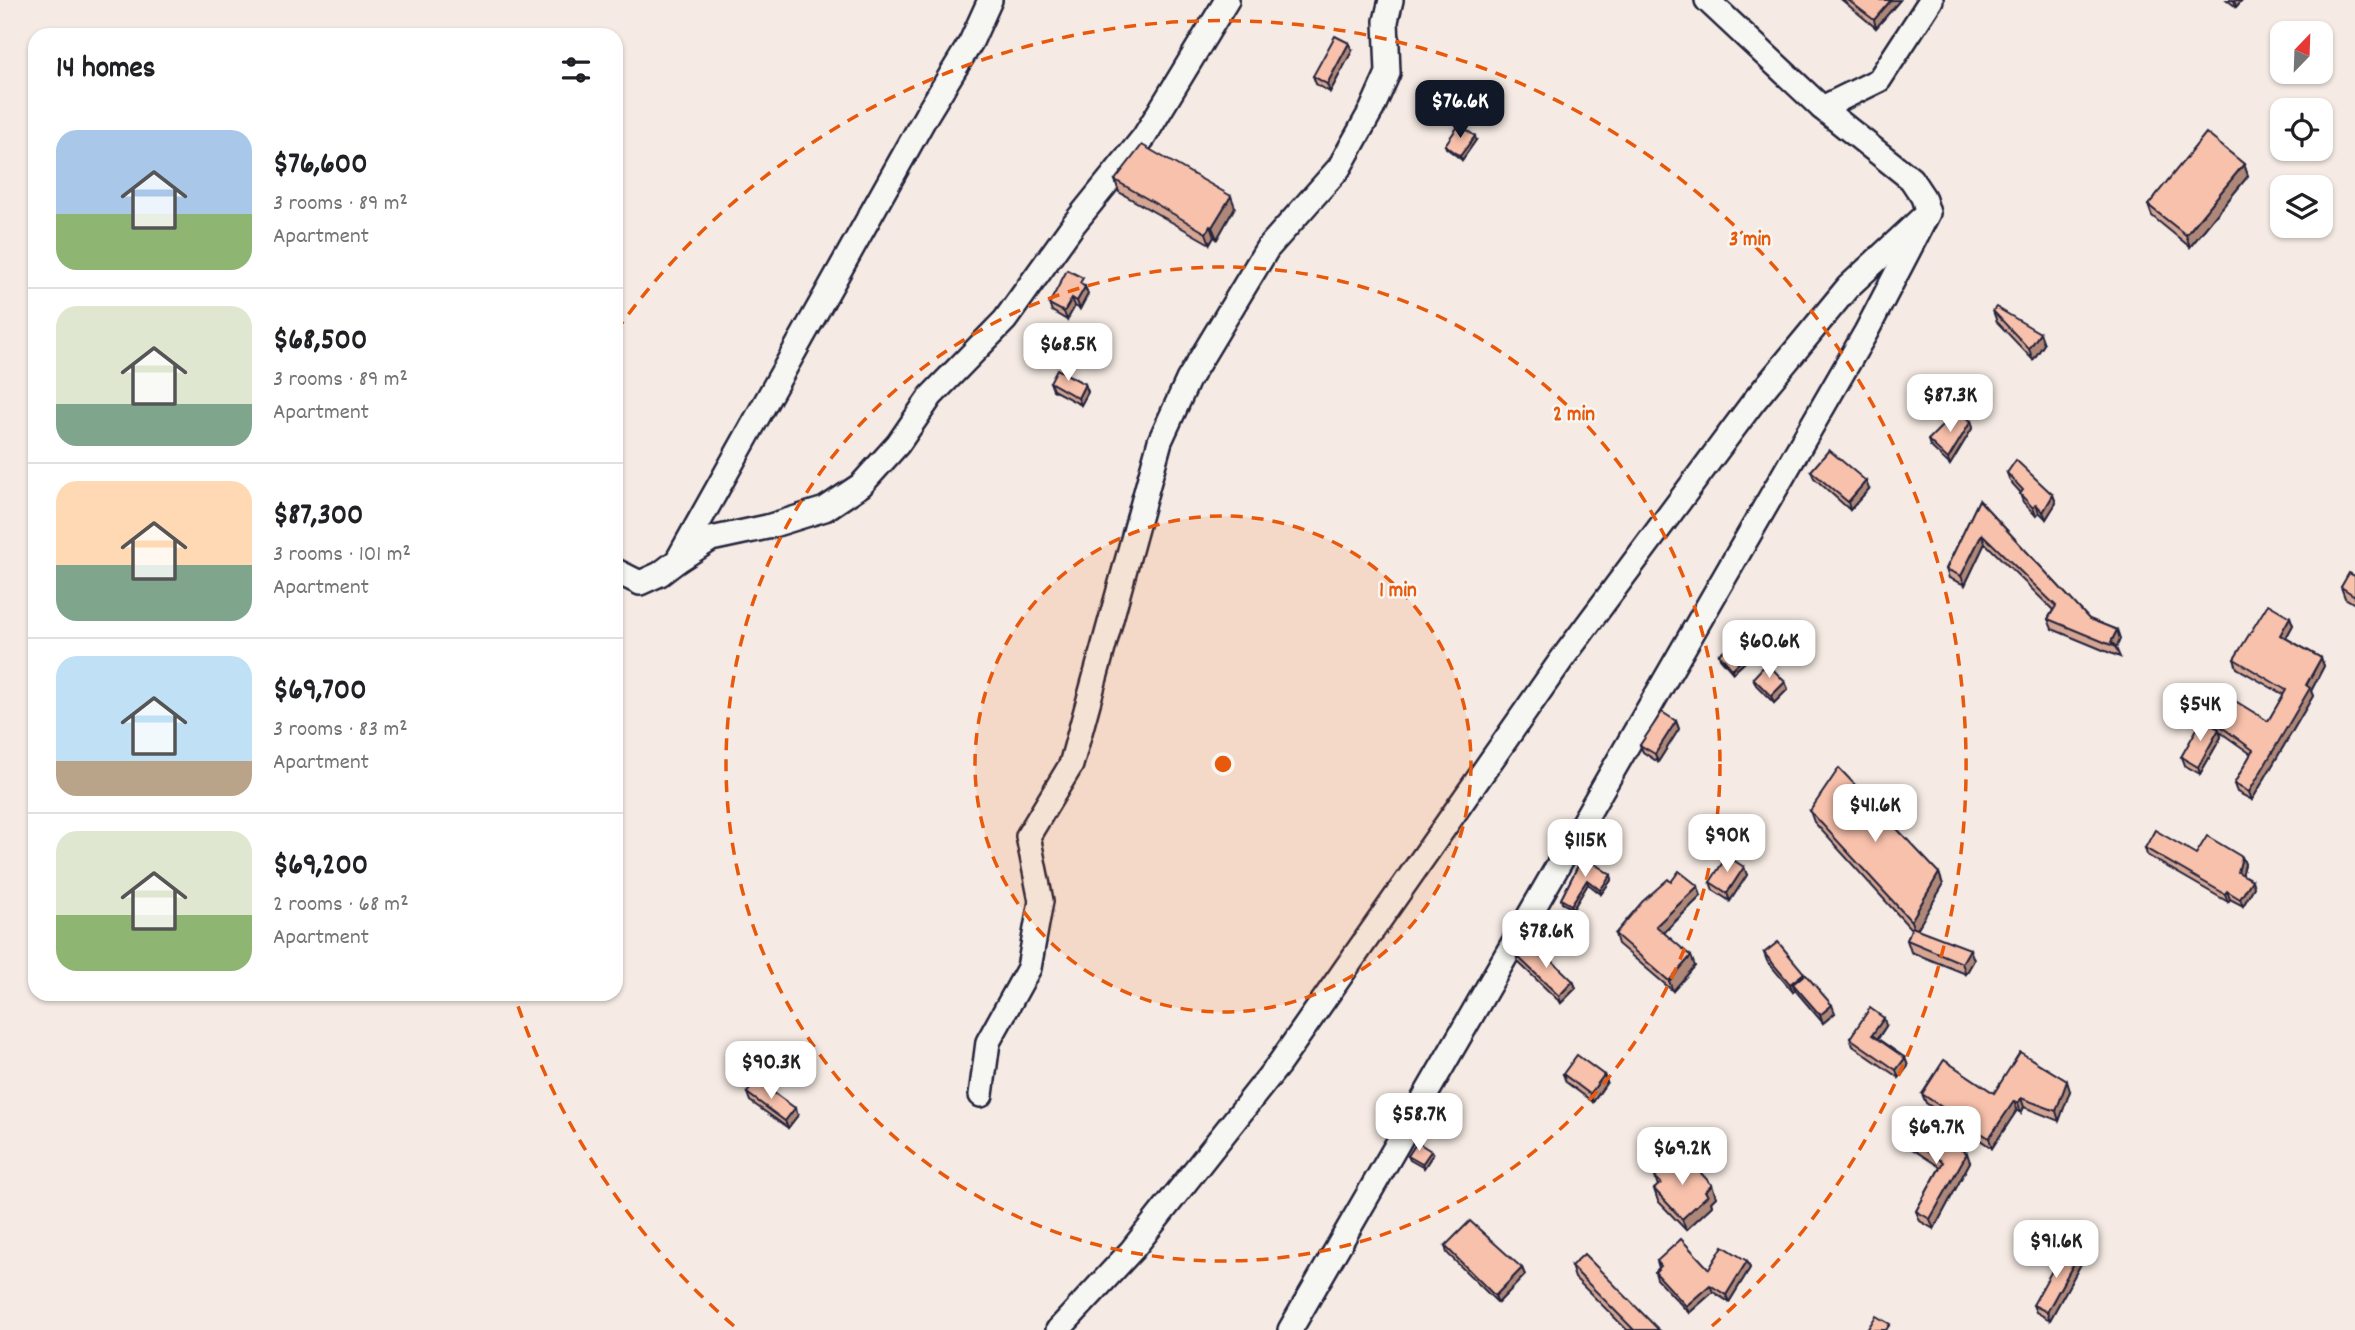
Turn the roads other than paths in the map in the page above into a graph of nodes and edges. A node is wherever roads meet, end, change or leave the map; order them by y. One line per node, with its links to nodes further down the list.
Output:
1 (990, 0): 8 (street)
2 (1227, 0): 8 (street)
3 (1391, 0): 10 (street)
4 (1707, 0): 6 (street)
5 (1931, 0): 6 (street)
6 (1822, 108): 7 (street)
7 (1928, 214): 11 (street); 12 (street)
8 (677, 561): 9 (street)
9 (623, 574)
10 (981, 1096)
11 (1058, 1330)
12 (1290, 1330)

